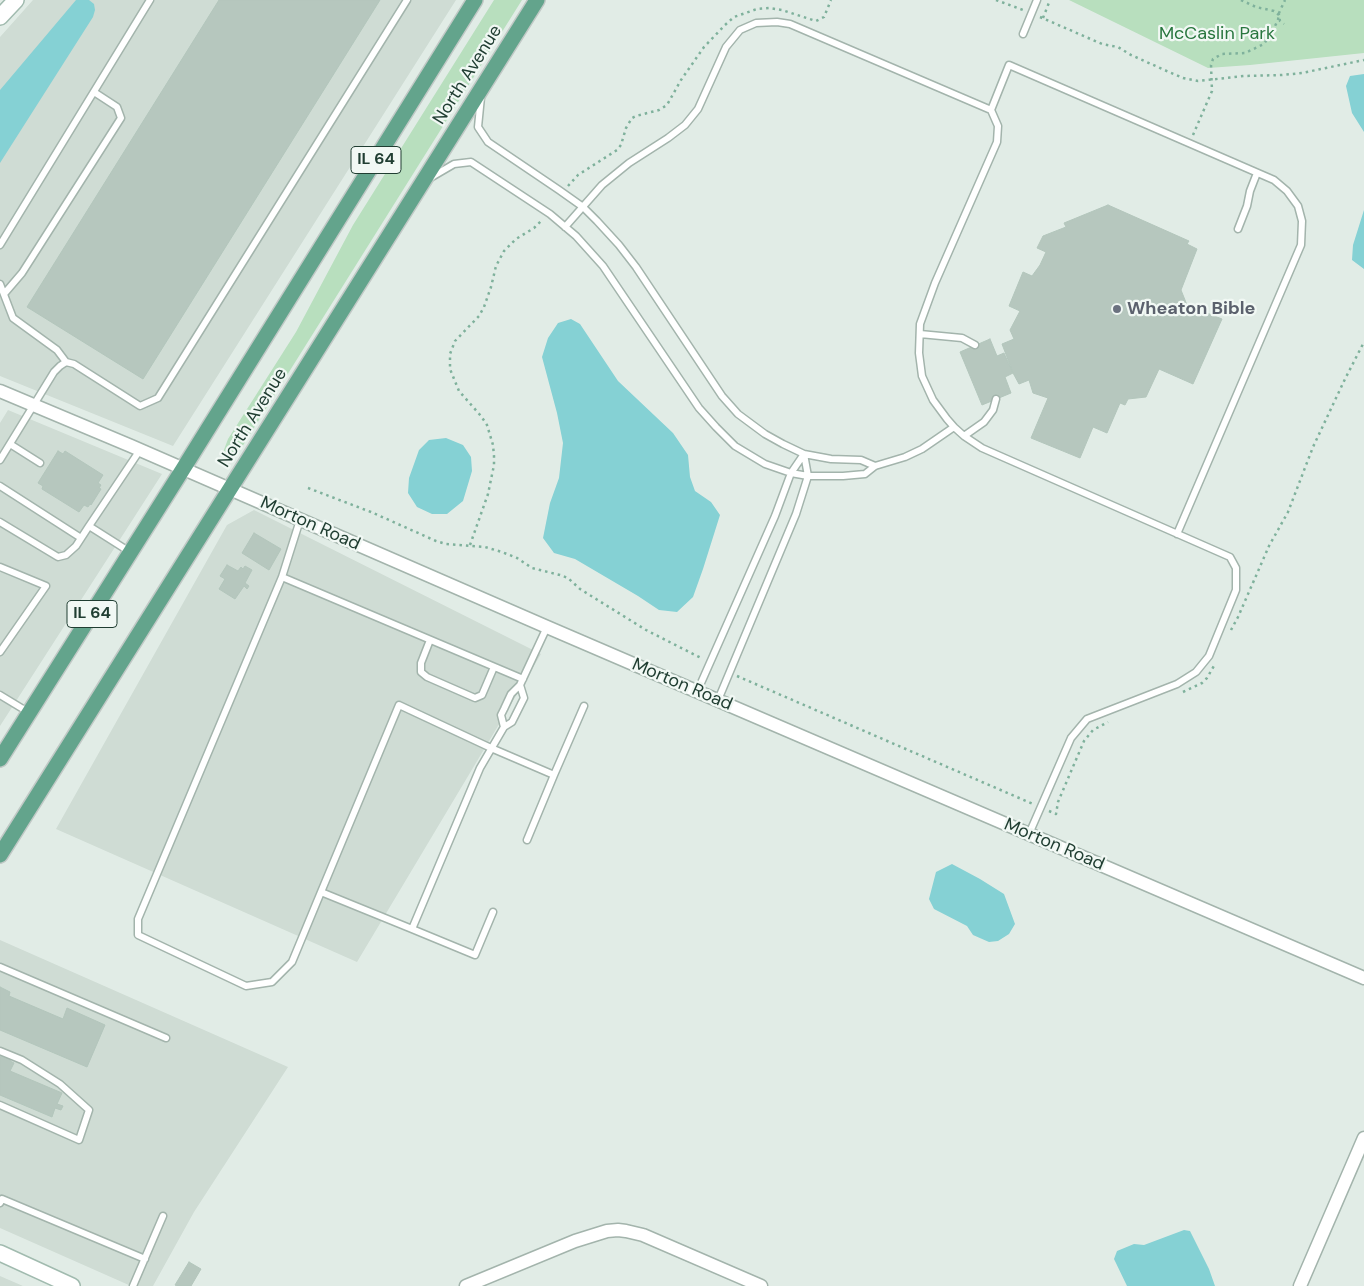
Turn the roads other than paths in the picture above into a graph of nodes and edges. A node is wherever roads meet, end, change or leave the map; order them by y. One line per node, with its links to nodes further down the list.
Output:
1 (16, 0): 7 (main road)
2 (150, 0): 10 (lane)
3 (407, 0): 22 (lane)
4 (476, 0): 34 (main road, North Avenue / IL 64)
5 (537, 0): 9 (main road, North Avenue / IL 64)
6 (1037, 0): 8 (lane)
7 (0, 17)
8 (1023, 34)
9 (483, 88): 13 (main road, North Avenue / IL 64); 14 (lane)
10 (94, 92): 17 (lane); 19 (lane)
11 (991, 110): 12 (lane); 14 (lane); 20 (lane)
12 (1257, 173): 16 (lane); 42 (lane)
13 (424, 181): 15 (lane); 38 (main road, North Avenue / IL 64)
14 (583, 207): 15 (lane); 30 (lane)
15 (566, 227): 35 (lane)
16 (1238, 229)
17 (0, 245)
18 (0, 284): 19 (lane)
19 (4, 294): 22 (lane)
20 (920, 334): 21 (lane); 26 (lane)
21 (975, 345)
22 (66, 362): 25 (lane)
23 (0, 390): 25 (street, Morton Road)
24 (996, 399): 27 (lane)
25 (33, 404): 28 (lane); 29 (street, Morton Road)
26 (954, 427): 27 (lane); 33 (lane)
27 (964, 436): 42 (lane)
28 (10, 444): 31 (lane); 32 (lane)
29 (140, 450): 34 (street, Morton Road); 41 (lane)
30 (804, 454): 33 (lane); 35 (lane); 36 (lane)
31 (0, 460)
32 (40, 462)
33 (875, 466): 36 (lane)
34 (183, 469): 38 (street, Morton Road); 44 (main road, North Avenue / IL 64)
35 (791, 473): 36 (lane); 52 (lane)
36 (808, 476): 54 (lane)
37 (0, 486): 43 (lane)
38 (231, 489): 39 (street, Morton Road); 63 (main road, North Avenue / IL 64)
39 (300, 520): 46 (lane); 47 (street, Morton Road)
40 (0, 522): 43 (lane)
41 (89, 526): 43 (lane); 44 (lane)
42 (1177, 534): 61 (lane)
43 (81, 538)
44 (131, 552): 56 (main road, North Avenue / IL 64)
45 (0, 567): 49 (lane)
46 (282, 576): 48 (lane); 64 (lane)
47 (547, 627): 51 (lane); 52 (street, Morton Road)
48 (430, 640): 50 (lane); 50 (lane)
49 (0, 652)
50 (494, 667): 51 (lane)
51 (522, 682): 57 (lane); 57 (lane)
52 (697, 692): 54 (street, Morton Road)
53 (0, 694): 56 (lane)
54 (718, 700): 61 (street, Morton Road)
55 (584, 706): 60 (lane)
56 (29, 713): 59 (main road, North Avenue / IL 64)
57 (504, 726): 58 (lane)
58 (491, 748): 60 (lane); 64 (lane); 66 (lane)
59 (0, 759)
60 (554, 775): 62 (lane)
61 (1029, 834): 68 (street, Morton Road)
62 (527, 840)
63 (0, 855)
64 (322, 892): 66 (lane)
65 (493, 912): 66 (lane)
66 (412, 929)
67 (0, 967): 69 (lane)
68 (1364, 978)
69 (166, 1038)
70 (0, 1051): 71 (lane)
71 (0, 1105)
72 (1364, 1138): 81 (street)
73 (1, 1200): 76 (lane)
74 (163, 1216): 76 (lane)
75 (0, 1253): 77 (main road)
76 (145, 1259): 78 (lane)
77 (72, 1286)
78 (133, 1286)
79 (466, 1286): 80 (street)
80 (761, 1286)
81 (1300, 1286)

